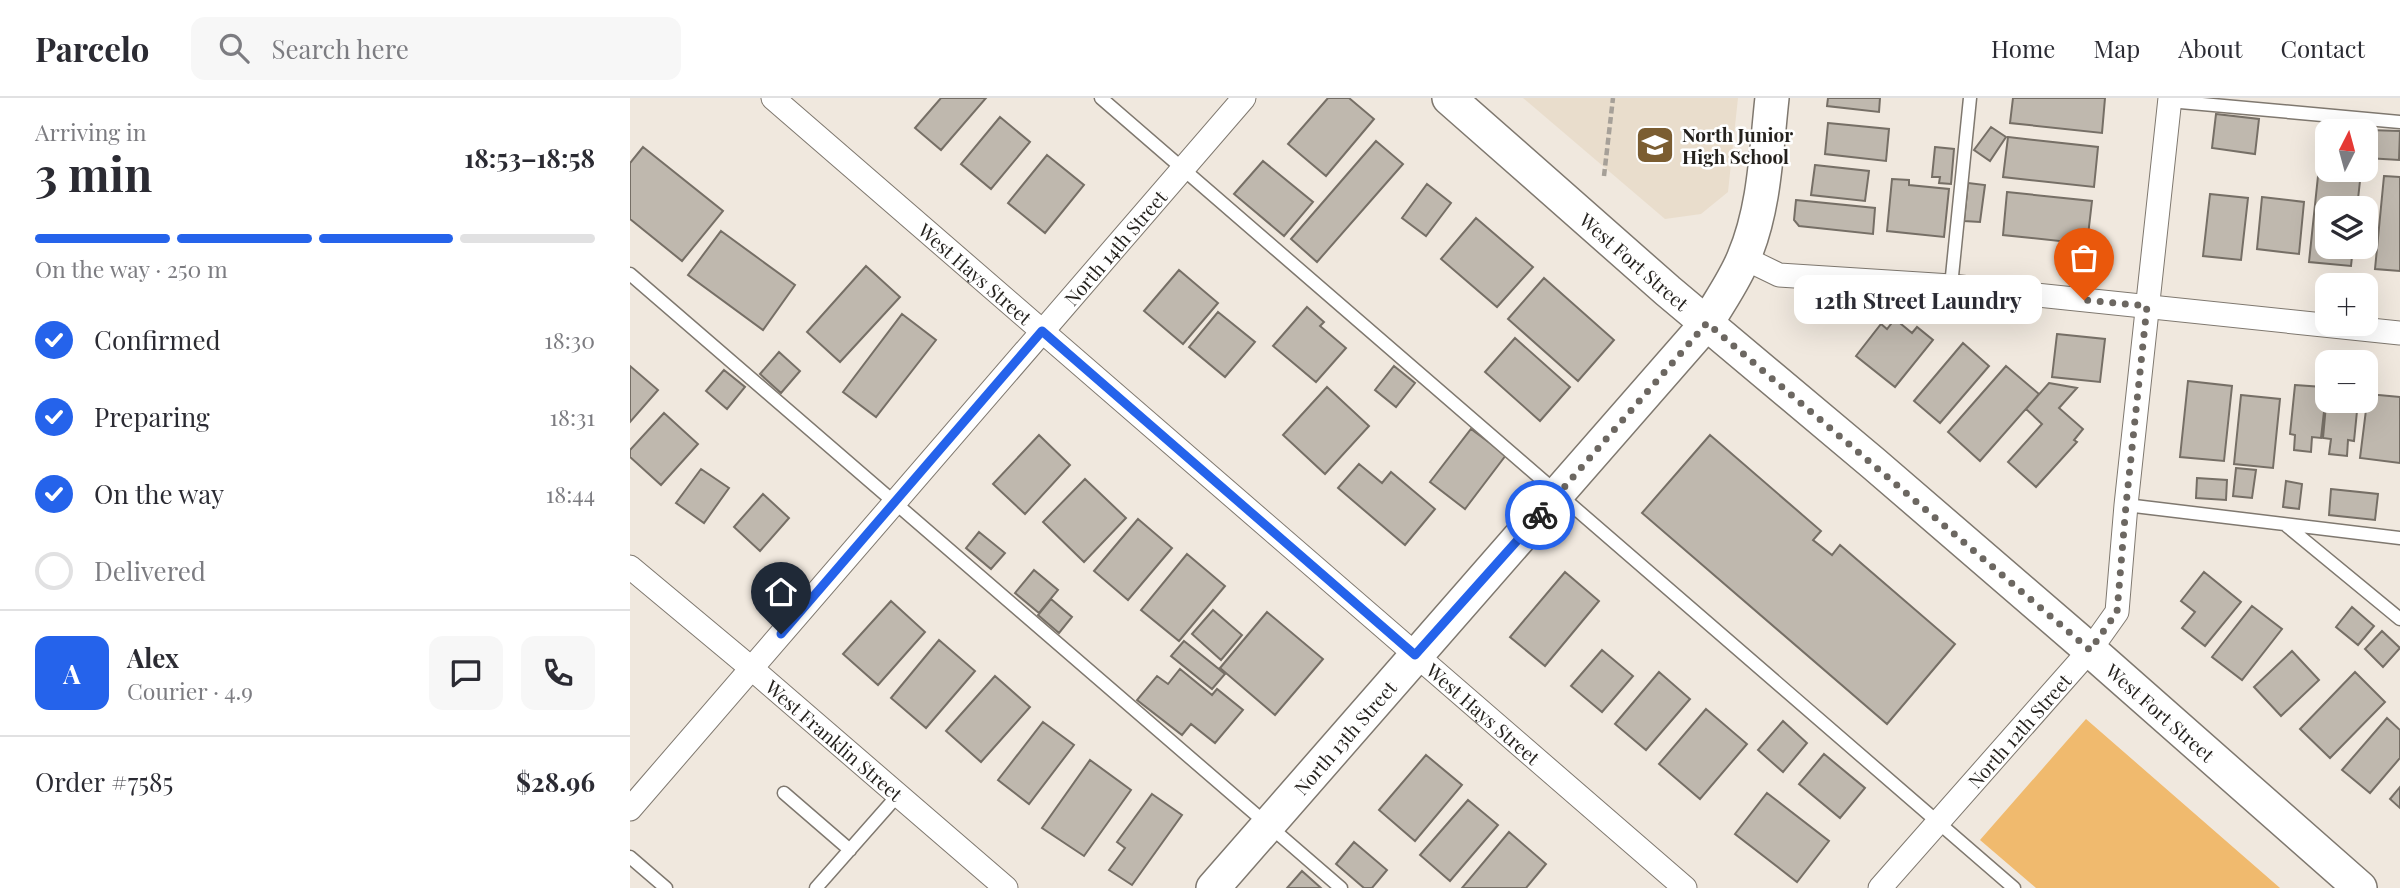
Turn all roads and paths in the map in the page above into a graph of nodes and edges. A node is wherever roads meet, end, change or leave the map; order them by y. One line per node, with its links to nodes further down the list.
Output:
1 (773, 98): 17 (street, West Hays Street)
2 (1101, 98): 10 (lane)
3 (1244, 98): 10 (street, North 14th Street)
4 (1450, 98): 16 (street, West Fort Street)
5 (1613, 98): 11 (path)
6 (1772, 98): 12 (street, North 13th Street)
7 (1970, 98): 14 (lane)
8 (2170, 99): 9 (lane); 15 (street, North 12th Street)
9 (2400, 122)
10 (1183, 168): 17 (street, North 14th Street); 19 (lane)
11 (1604, 176)
12 (1744, 258): 14 (street); 16 (street, North 13th Street)
13 (630, 274): 20 (lane)
14 (1951, 286): 15 (street)
15 (2147, 306): 18 (street); 21 (street, North 12th Street)
16 (1707, 323): 19 (street, North 13th Street); 26 (street, West Fort Street)
17 (1042, 331): 20 (street, North 14th Street); 27 (street, West Hays Street)
18 (2400, 333)
19 (1559, 494): 27 (street, North 13th Street); 32 (lane)
20 (894, 502): 28 (street, North 14th Street); 33 (lane)
21 (2126, 505): 22 (lane); 26 (street, North 12th Street)
22 (2285, 524): 23 (lane); 25 (lane)
23 (2400, 538)
24 (630, 567): 28 (street, West Franklin Street)
25 (2400, 619)
26 (2090, 650): 32 (street, North 12th Street); 44 (street, West Fort Street)
27 (1415, 655): 33 (street, North 13th Street); 41 (street, West Hays Street)
28 (751, 668): 30 (street, West Franklin Street); 31 (street, North 14th Street)
29 (784, 793): 34 (lane)
30 (898, 795): 34 (lane); 38 (street, West Franklin Street)
31 (630, 808)
32 (1937, 821): 42 (street, North 12th Street); 43 (lane)
33 (1267, 825): 39 (street, North 13th Street); 40 (lane)
34 (850, 850): 37 (lane)
35 (630, 857): 36 (lane)
36 (666, 888)
37 (816, 888)
38 (1006, 888)
39 (1213, 888)
40 (1341, 888)
41 (1685, 888)
42 (1880, 888)
43 (2014, 888)
44 (2360, 888)

